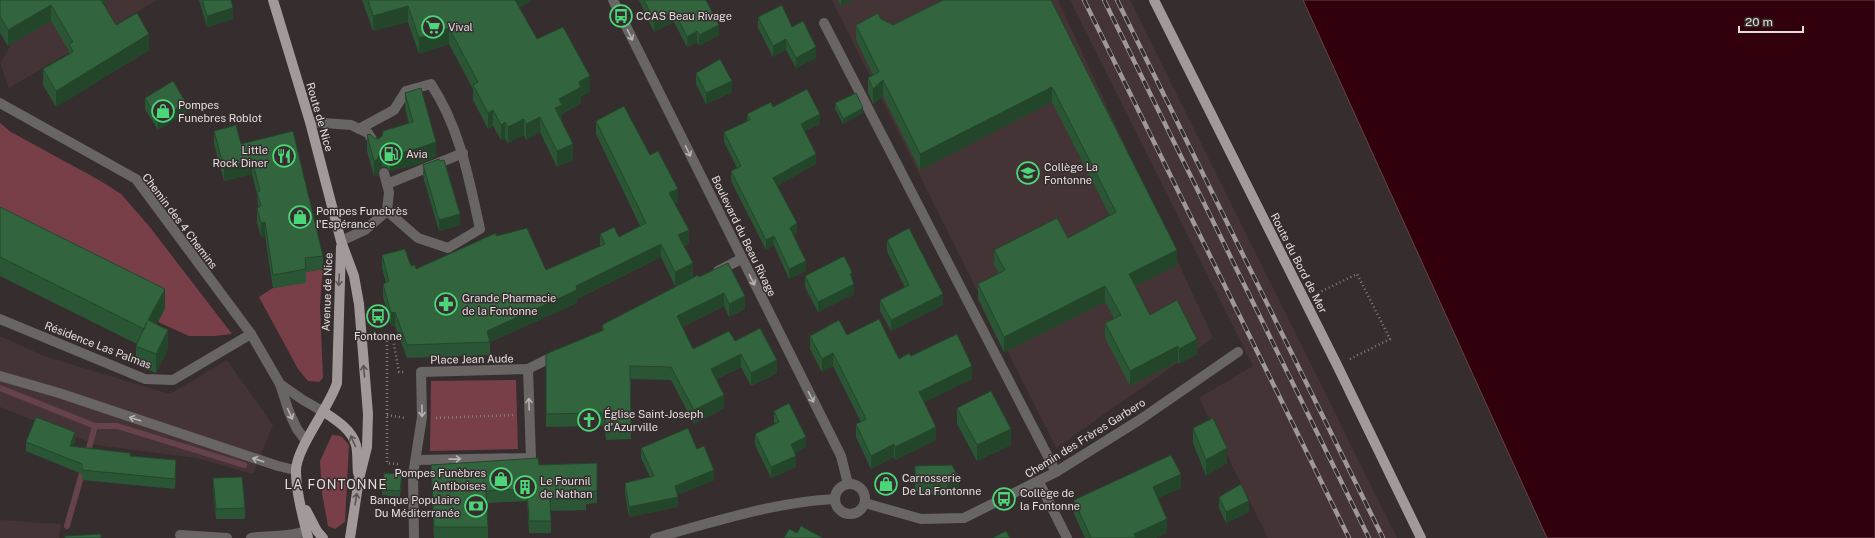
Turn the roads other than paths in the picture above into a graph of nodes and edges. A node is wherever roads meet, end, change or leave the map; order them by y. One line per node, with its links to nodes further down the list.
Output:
1 (273, 0): 6 (main road, Route de Nice)
2 (613, 0): 14 (street, Boulevard du Beau Rivage, one-way to 14)
3 (1154, 0): 43 (main road, Route du Bord de Mer)
4 (824, 23): 27 (street)
5 (0, 104): 17 (street, Chemin des 4 Chemins)
6 (310, 122): 7 (street); 13 (main road, Route de Nice)
7 (359, 129): 8 (street); 9 (street)
8 (377, 148)
9 (463, 153): 11 (street); 12 (street)
10 (384, 173): 11 (street)
11 (387, 184): 12 (street)
12 (387, 211): 13 (street)
13 (341, 241): 23 (main road, Avenue de Nice, one-way to 23); 28 (main road, Avenue de Nice, one-way to 13)
14 (742, 259): 15 (street); 30 (street, Boulevard du Beau Rivage, one-way to 30)
15 (707, 277)
16 (0, 319): 17 (street, Résidence Las Palmas)
17 (251, 334): 22 (street, Chemin des 4 Chemins)
18 (569, 348): 20 (street)
19 (1238, 352): 27 (street, Chemin des Frères Garbero)
20 (528, 369): 25 (street, Place Jean Aude, one-way to 25); 25 (street, Place Jean Aude, one-way to 20)
21 (0, 376): 26 (street, one-way to 21)
22 (280, 384): 23 (street); 24 (street, one-way to 24)
23 (324, 412): 24 (main road, Avenue de Nice); 28 (main road, one-way to 23)
24 (306, 441): 26 (main road, Avenue de Nice)
25 (416, 460): 40 (street, Place Jean Aude)
26 (296, 470): 31 (main road, Avenue de Nice)
27 (1056, 472): 29 (street, Chemin des Frères Garbero)
28 (359, 479): 39 (main road, Avenue de Nice, one-way to 28)
29 (1039, 482): 33 (street, Chemin des Frères Garbero); 42 (street)
30 (848, 484): 32 (street); 33 (street)
31 (300, 497): 34 (main road, Avenue de Nice); 38 (main road)
32 (835, 499): 33 (street); 41 (street)
33 (865, 503)
34 (307, 535): 37 (street)
35 (180, 536): 36 (street)
36 (227, 538)
37 (251, 538)
38 (323, 538)
39 (350, 538)
40 (414, 538)
41 (656, 538)
42 (1067, 538)
43 (1421, 538)

